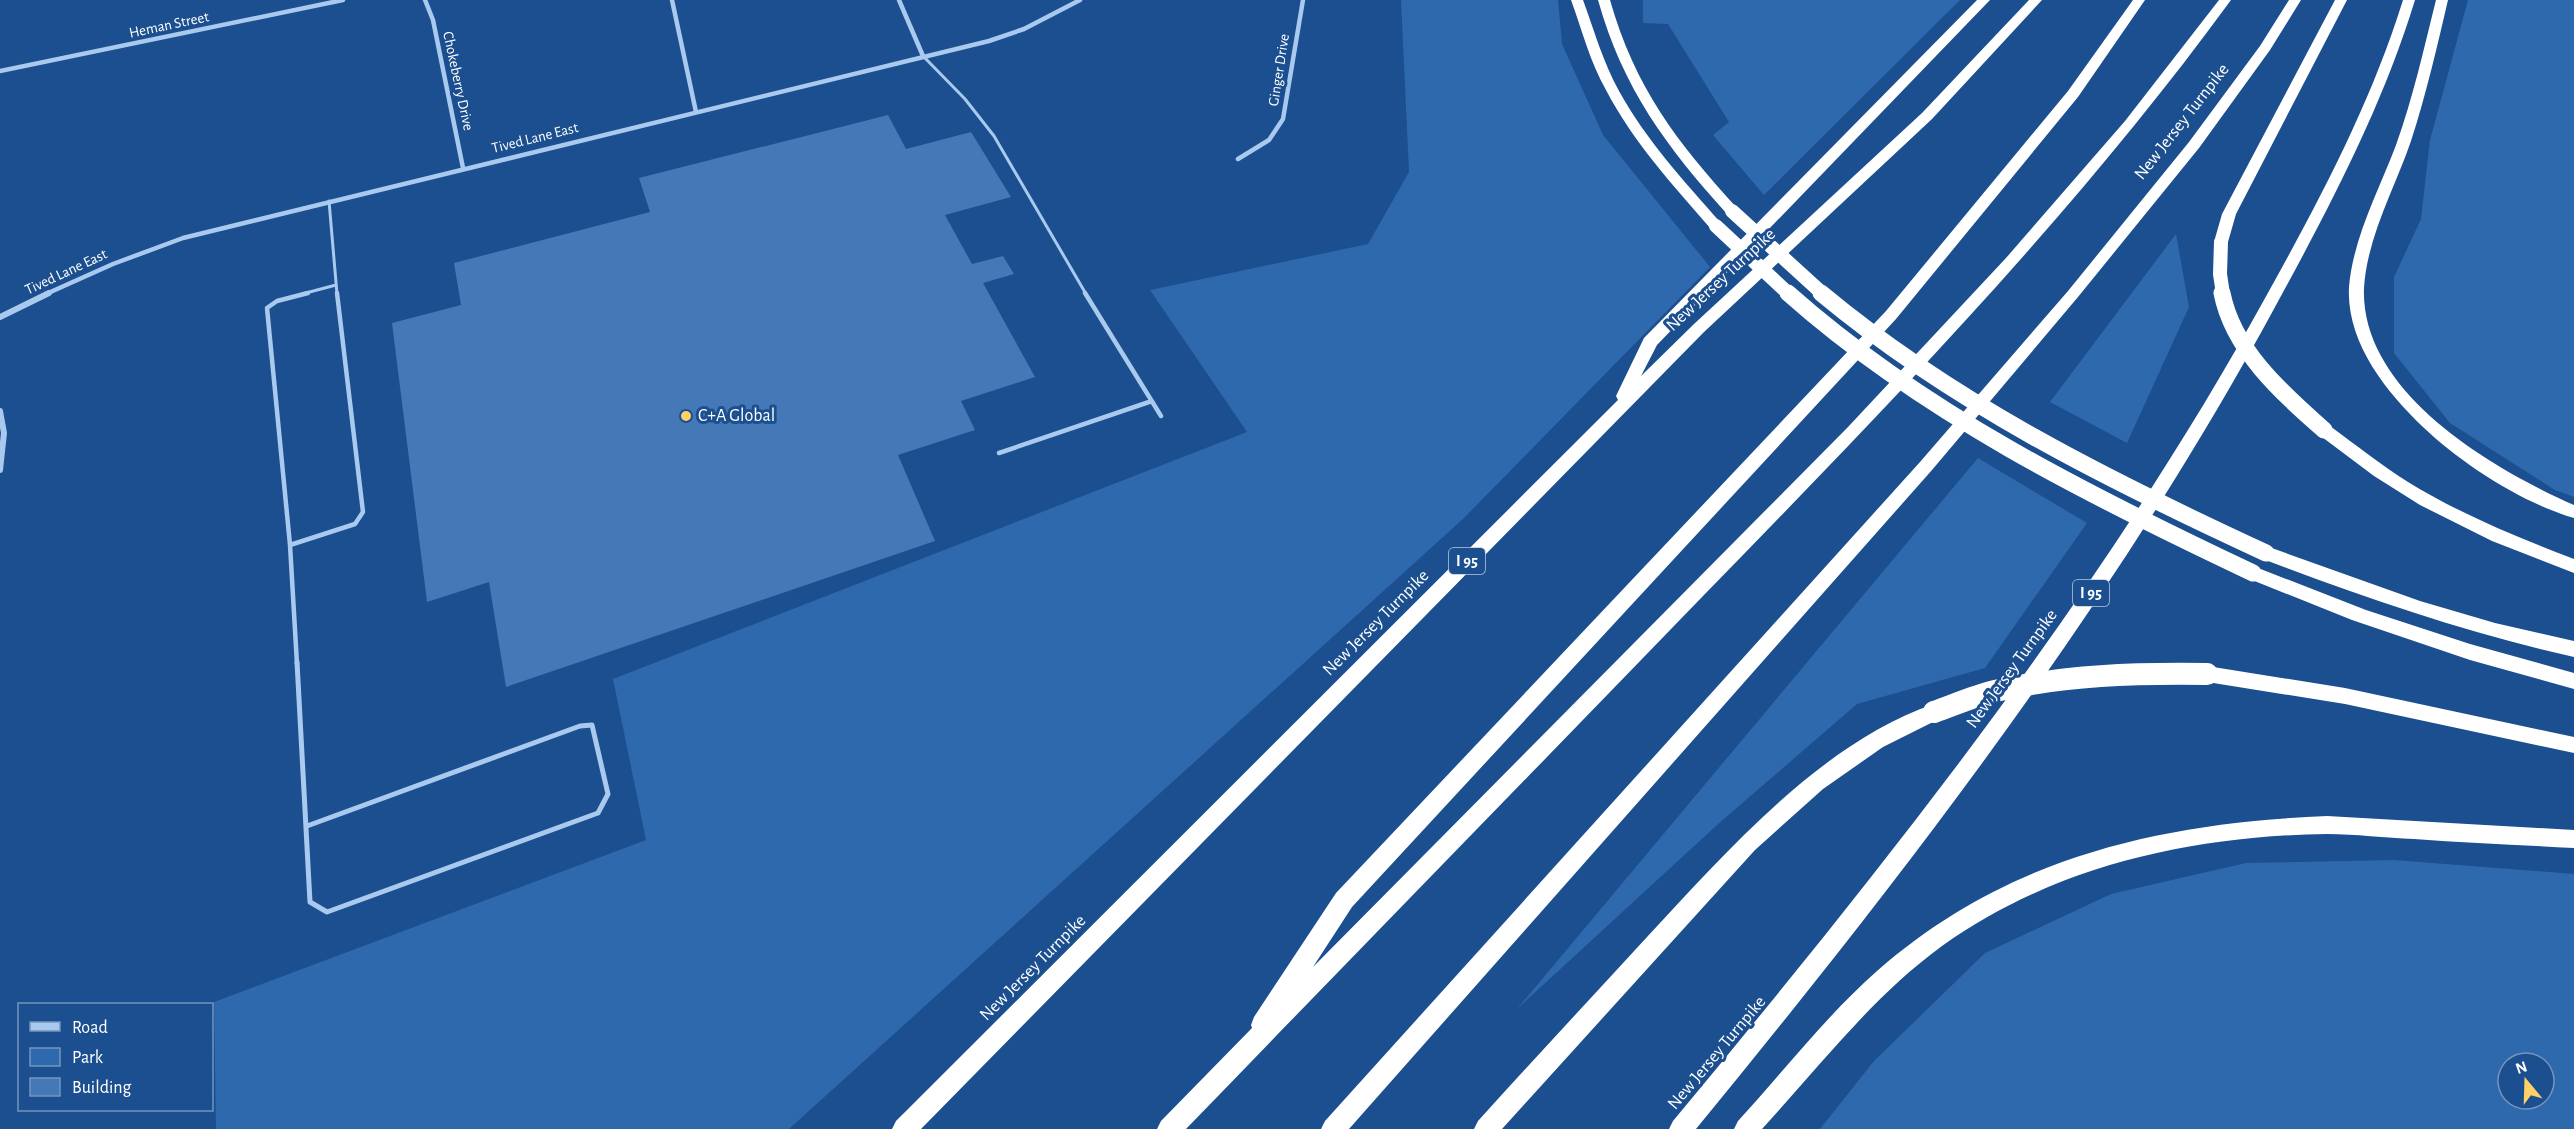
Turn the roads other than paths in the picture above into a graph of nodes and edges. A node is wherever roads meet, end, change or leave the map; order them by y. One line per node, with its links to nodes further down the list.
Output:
1 (343, 0): 18 (street, Heman Street)
2 (425, 0): 21 (street, Chokeberry Drive)
3 (672, 0): 19 (street)
4 (899, 0): 17 (street)
5 (1080, 0): 17 (street, Tived Lane East)
6 (1303, 0): 20 (street, Ginger Drive)
7 (1577, 0): 35 (highway, bridge)
8 (1604, 0): 34 (highway, bridge)
9 (1984, 0): 26 (highway)
10 (2036, 0): 26 (highway, New Jersey Turnpike / I 95)
11 (2139, 0): 39 (highway)
12 (2225, 0): 39 (highway)
13 (2295, 0): 42 (highway, New Jersey Turnpike)
14 (2341, 0): 33 (highway, bridge)
15 (2409, 0): 44 (highway, New Jersey Turnpike / I 95)
16 (2442, 0): 31 (highway)
17 (923, 57): 19 (street, Tived Lane East); 25 (lane)
18 (0, 71)
19 (696, 112): 21 (street, Tived Lane East)
20 (1238, 159)
21 (463, 168): 22 (street, Tived Lane East)
22 (329, 201): 23 (lane); 24 (street, Tived Lane East)
23 (336, 285): 32 (lane); 32 (lane)
24 (0, 317)
25 (1152, 401): 28 (lane); 29 (lane)
26 (1618, 409): 40 (highway, New Jersey Turnpike / I 95)
27 (0, 411): 30 (street)
28 (1161, 416)
29 (999, 453)
30 (0, 470)
31 (2574, 512)
32 (290, 545): 37 (lane)
33 (2574, 567)
34 (2574, 649)
35 (2574, 681)
36 (2574, 745): 43 (highway, bridge)
37 (307, 826): 37 (lane)
38 (2574, 839): 45 (highway)
39 (1239, 1059): 41 (highway)
40 (904, 1129)
41 (1169, 1129)
42 (1333, 1129)
43 (1486, 1129)
44 (1681, 1129)
45 (1746, 1129)

